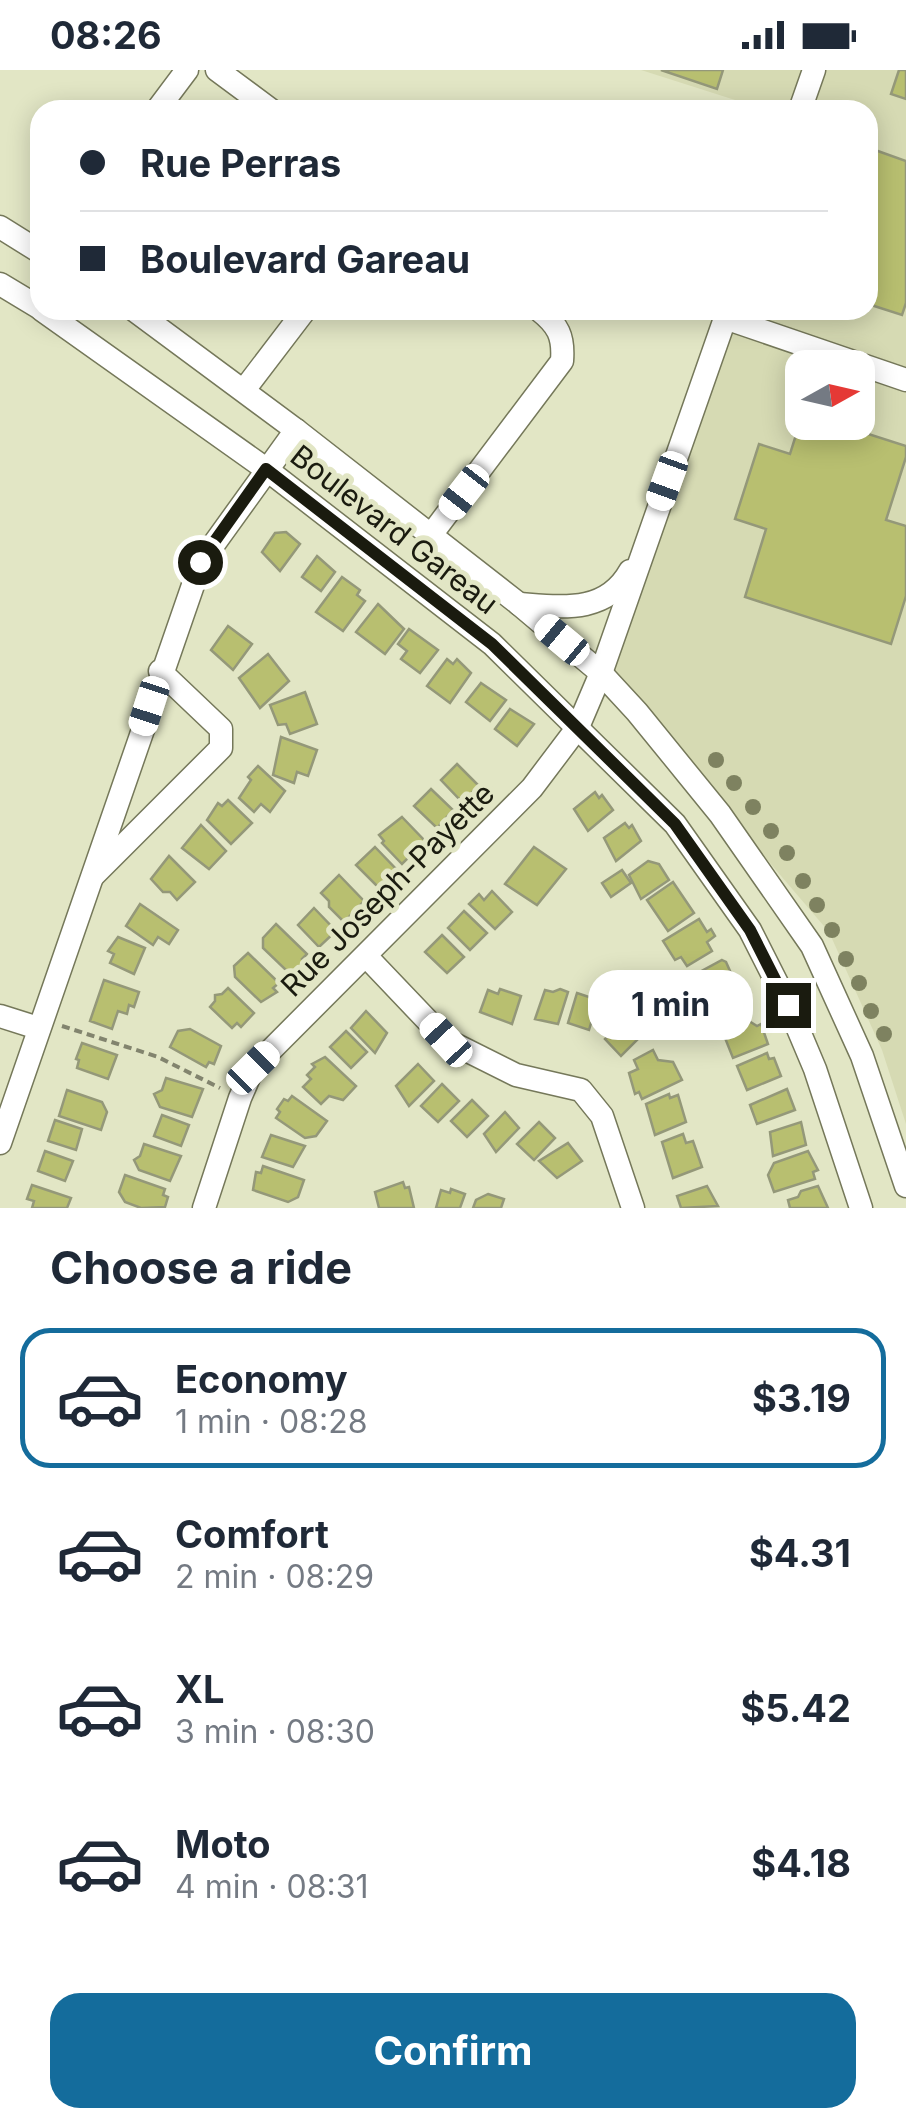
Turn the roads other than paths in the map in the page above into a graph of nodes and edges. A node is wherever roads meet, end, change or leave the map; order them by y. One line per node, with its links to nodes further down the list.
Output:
1 (187, 70): 4 (street)
2 (218, 70): 5 (street)
3 (814, 70): 6 (street)
4 (164, 100)
5 (258, 100)
6 (804, 100)
7 (0, 227): 8 (street)
8 (30, 246)
9 (0, 284): 10 (street, Boulevard Gareau)
10 (30, 302)
11 (56, 320): 20 (street, Boulevard Gareau)
12 (148, 320): 18 (street, Boulevard Gareau)
13 (298, 320): 18 (street)
14 (552, 320): 21 (street)
15 (725, 320): 22 (street)
16 (743, 320): 17 (street)
17 (906, 380)
18 (244, 390): 19 (street, Boulevard Gareau)
19 (296, 430): 20 (street); 21 (street, Boulevard Gareau)
20 (266, 469): 24 (street); 26 (street, Boulevard Gareau)
21 (431, 535): 23 (street, Boulevard Gareau)
22 (643, 546): 23 (street); 25 (street, Rue Joseph-Payette)
23 (519, 604): 25 (street, Boulevard Gareau)
24 (160, 671): 27 (street); 27 (street)
25 (601, 673): 26 (street, Rue Joseph-Payette); 32 (street, Boulevard Gareau)
26 (578, 727): 28 (street, Rue Joseph-Payette); 35 (street, Boulevard Gareau)
27 (91, 878): 30 (street)
28 (366, 956): 33 (street, Rue Joseph-Payette); 34 (street)
29 (0, 1016): 30 (street)
30 (38, 1028): 31 (street)
31 (0, 1143)
32 (906, 1186)
33 (204, 1208)
34 (632, 1208)
35 (862, 1208)

